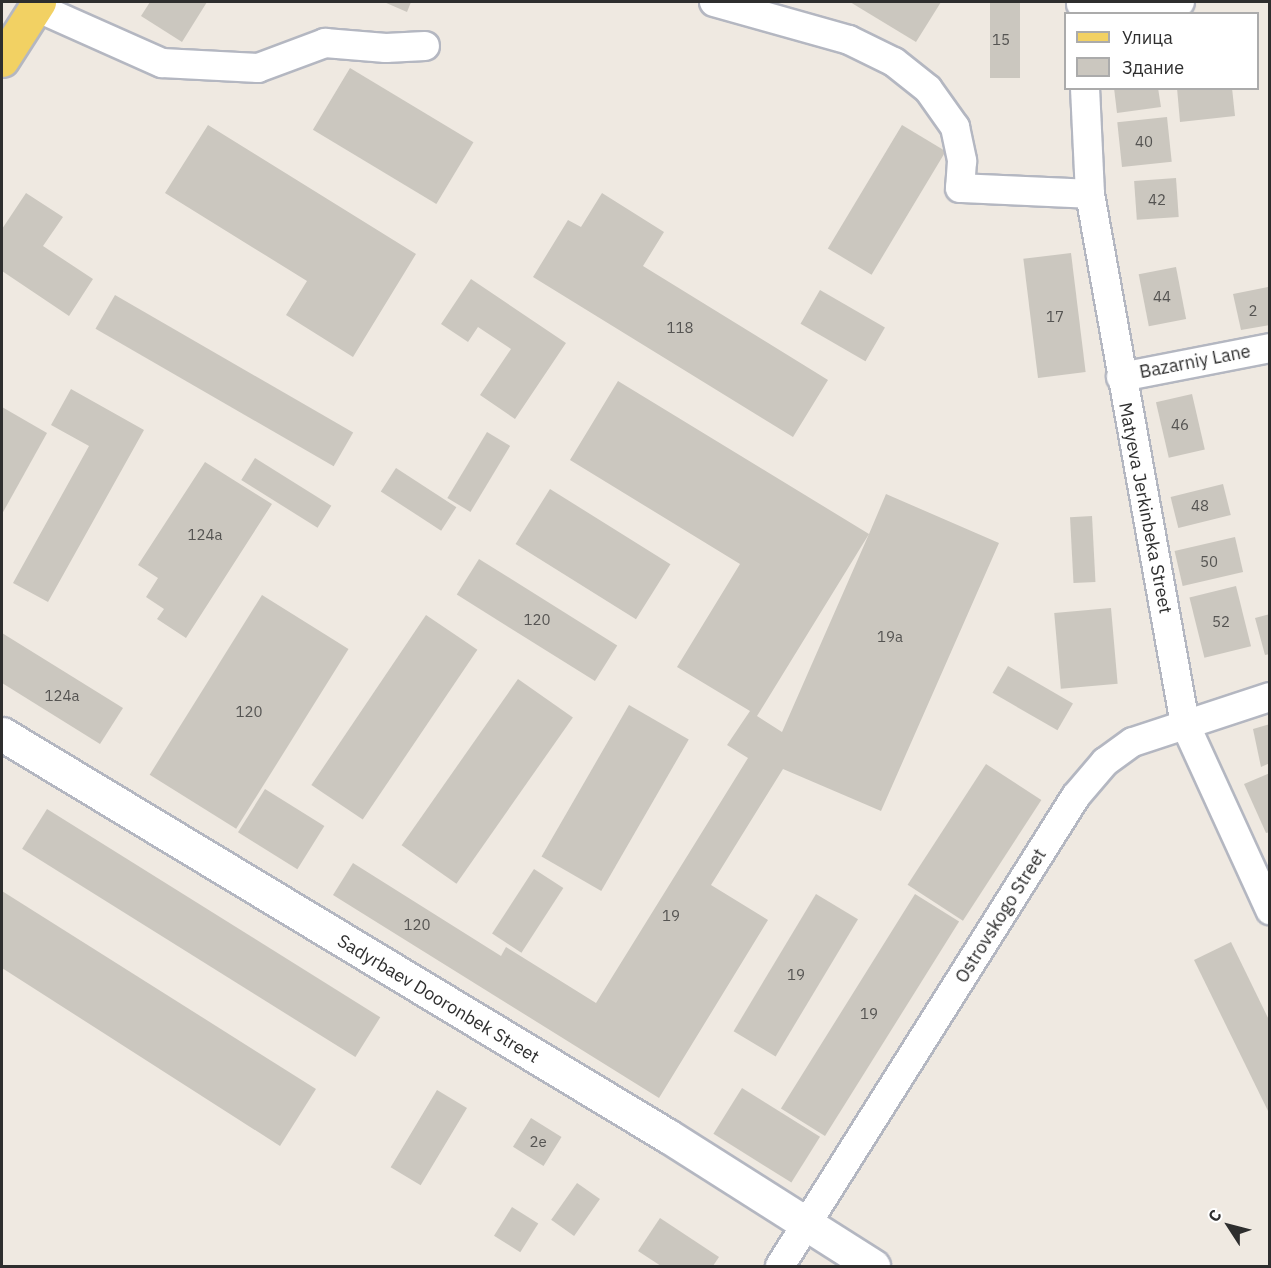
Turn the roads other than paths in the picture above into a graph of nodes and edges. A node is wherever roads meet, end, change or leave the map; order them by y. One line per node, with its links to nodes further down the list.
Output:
1 (714, 2): 8 (street)
2 (1180, 2): 4 (street)
3 (37, 4): 5 (street); 6 (main road)
4 (1081, 6)
5 (425, 46)
6 (2, 60)
7 (1085, 90): 8 (street, Matyeva Jerkinbeka Street)
8 (1090, 194): 10 (street, Matyeva Jerkinbeka Street)
9 (1269, 348): 10 (street, Bazarniy Lane)
10 (1120, 377): 12 (street, Matyeva Jerkinbeka Street)
11 (1269, 697): 12 (street, Ostrovskogo Street)
12 (1185, 724): 14 (street, Matyeva Jerkinbeka Street); 15 (street, Ostrovskogo Street)
13 (2, 734): 15 (main road, Sadyrbaev Dooronbek Street)
14 (1269, 910)
15 (808, 1223): 16 (street, Ostrovskogo Street); 17 (main road, Sadyrbaev Dooronbek Street)
16 (780, 1266)
17 (873, 1266)

